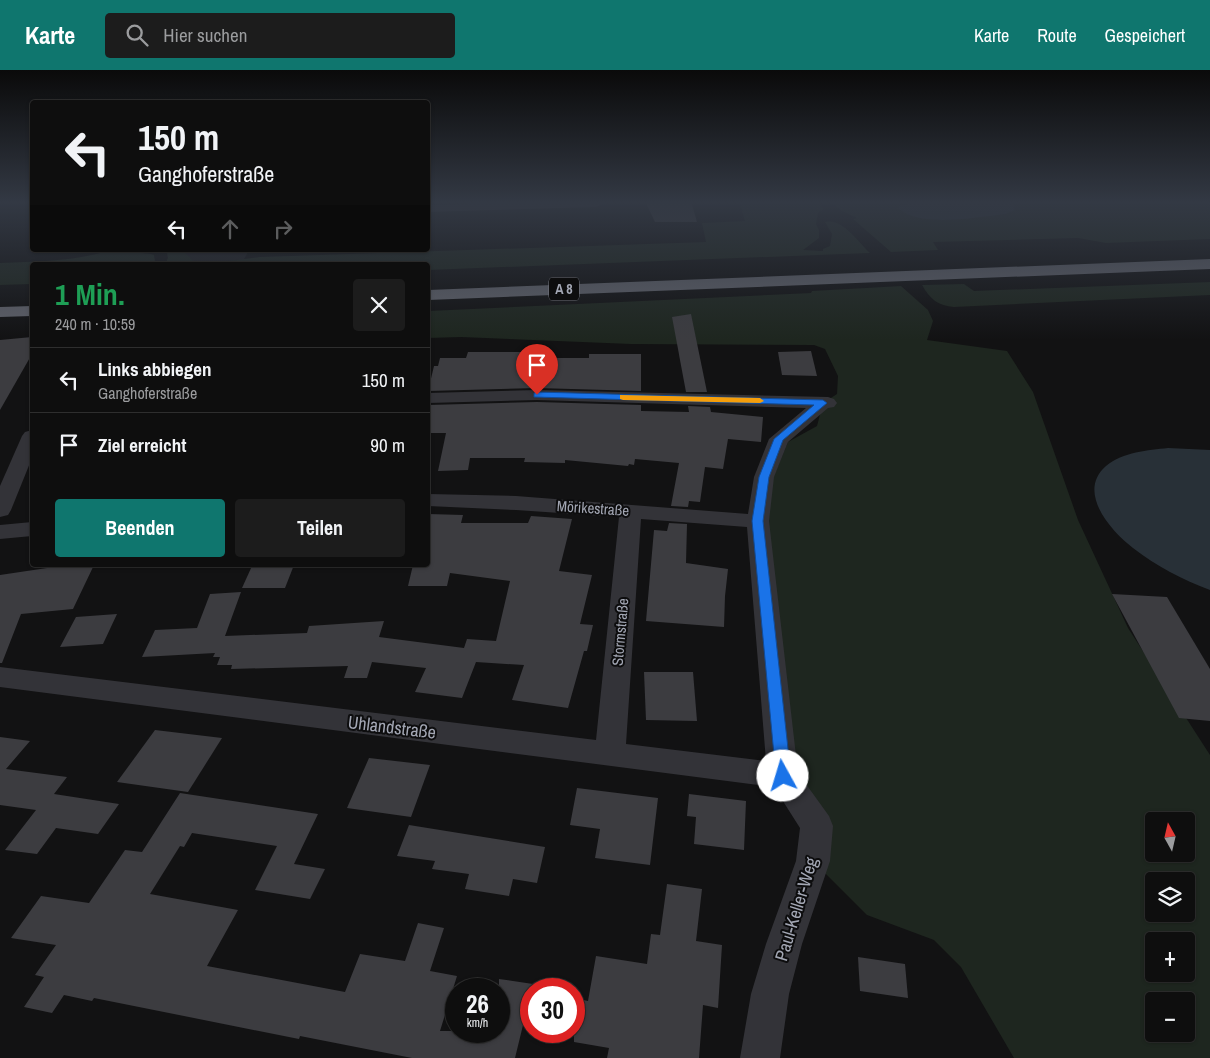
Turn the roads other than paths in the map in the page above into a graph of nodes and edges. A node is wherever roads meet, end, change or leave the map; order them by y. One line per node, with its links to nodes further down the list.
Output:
1 (1210, 264): 2 (highway, A 8)
2 (430, 295)
3 (30, 311): 4 (highway)
4 (0, 312)
5 (430, 398): 10 (street, Paul-Keller-Weg)
6 (30, 441): 8 (street)
7 (430, 500): 9 (street, Mörikestraße)
8 (0, 510)
9 (631, 511): 10 (street, Mörikestraße); 14 (street, Stormstraße)
10 (758, 521): 15 (street, Paul-Keller-Weg)
11 (30, 529): 12 (street)
12 (0, 532)
13 (0, 678): 14 (street, Uhlandstraße)
14 (610, 754): 15 (street, Uhlandstraße)
15 (783, 776): 16 (street, Paul-Keller-Weg)
16 (760, 1058)

